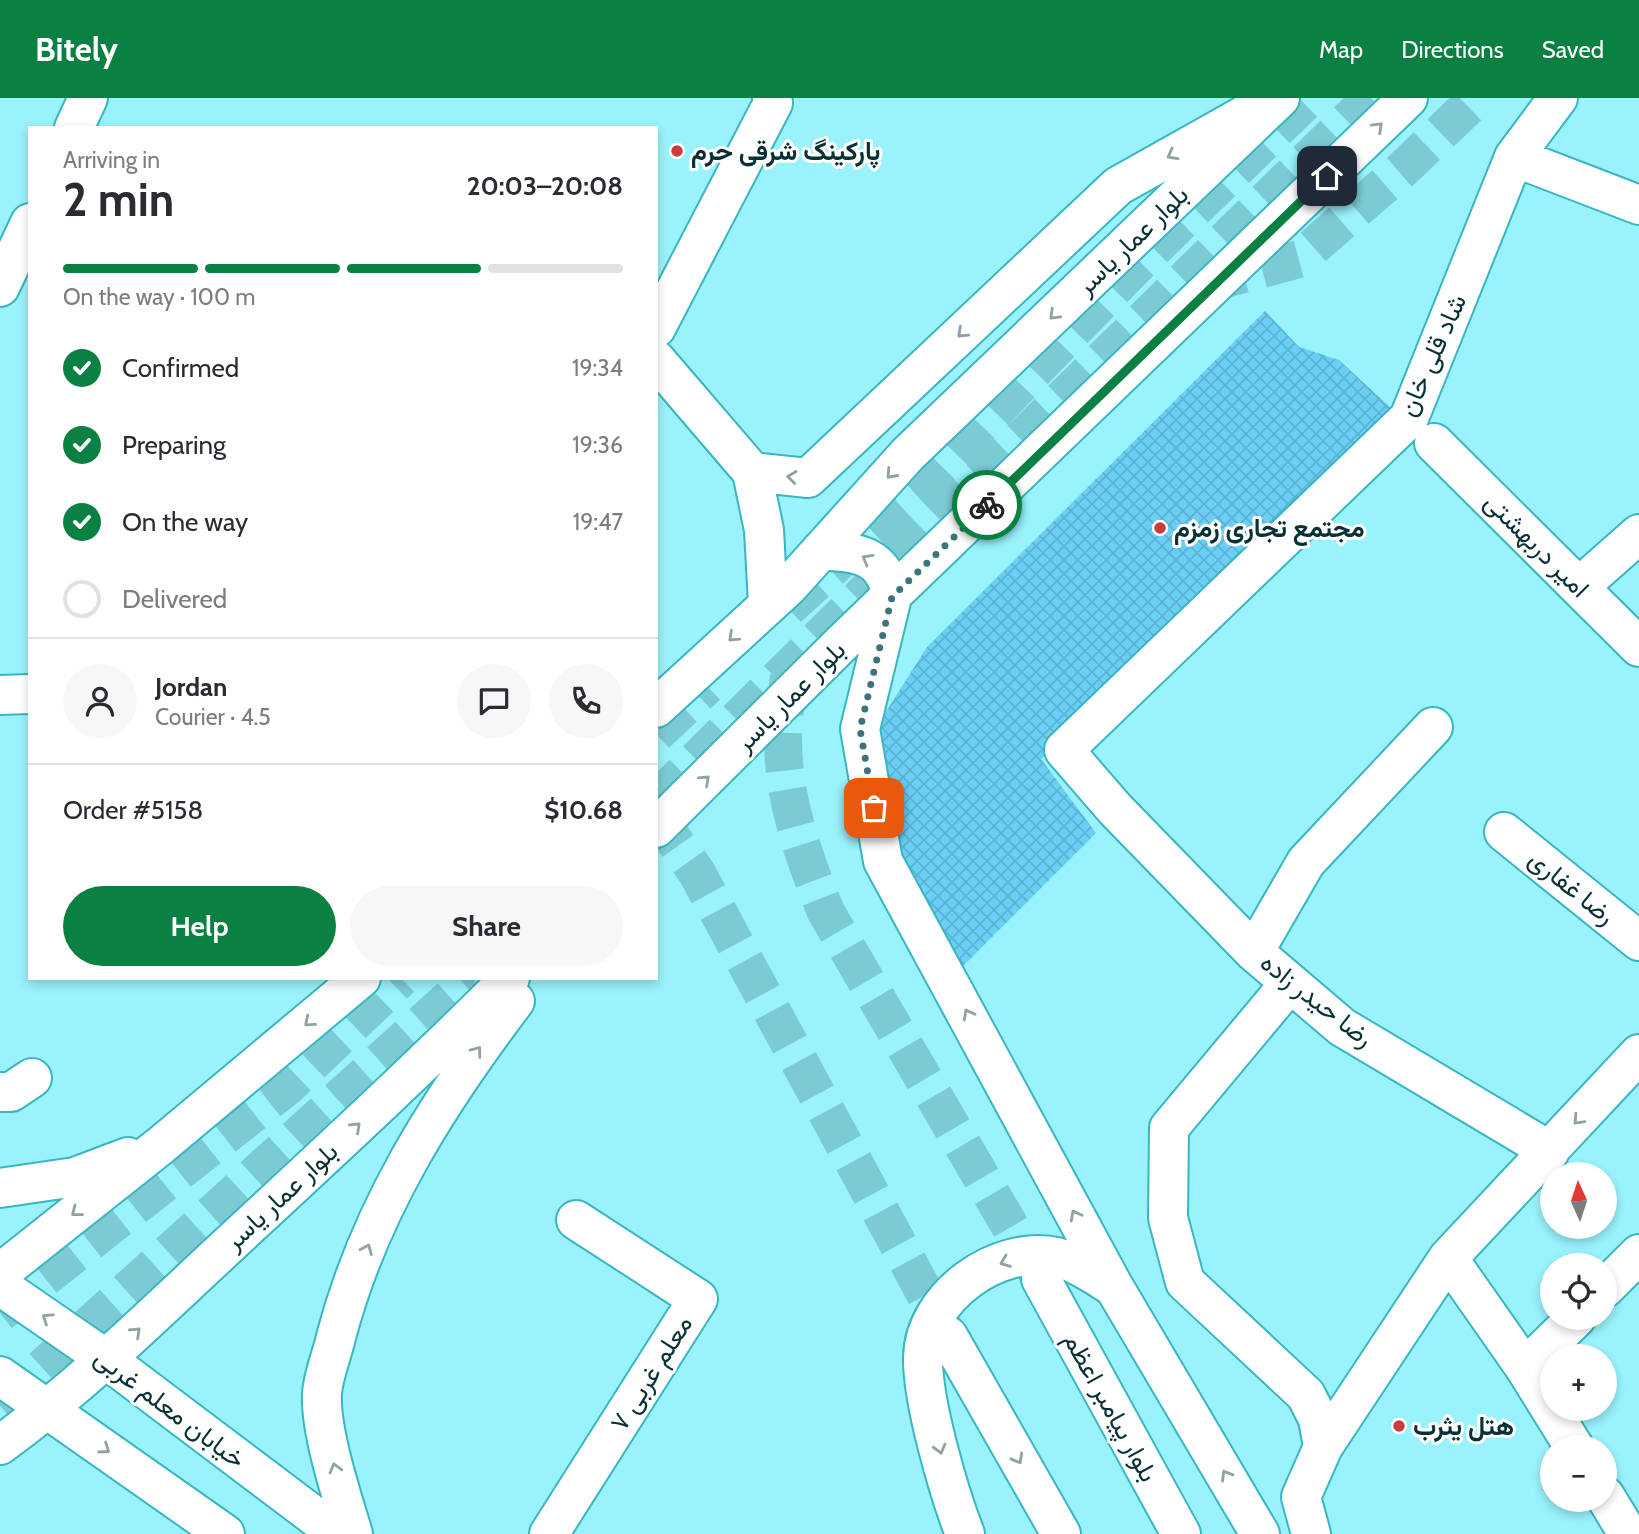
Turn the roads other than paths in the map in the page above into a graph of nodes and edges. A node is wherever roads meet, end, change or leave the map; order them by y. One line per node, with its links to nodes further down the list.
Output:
1 (88, 98): 7 (main road)
2 (772, 98): 12 (main road)
3 (1274, 98): 15 (main road, one-way to 15)
4 (1280, 98): 17 (main road, بلوار عمار یاسر, one-way to 17)
5 (1408, 98): 19 (main road, بلوار عمار یاسر, one-way to 5)
6 (1559, 98): 8 (main road, شاد قلی خان)
7 (75, 126)
8 (1514, 157): 9 (main road); 26 (main road, شاد قلی خان)
9 (1639, 205)
10 (28, 227): 11 (main road)
11 (0, 287)
12 (658, 324)
13 (658, 361): 15 (main road)
14 (1434, 443): 18 (main road, امیر دربهشتی)
15 (752, 472): 20 (main road)
16 (1639, 534): 18 (main road)
17 (821, 550): 19 (main road, one-way to 17); 20 (main road, بلوار عمار یاسر)
18 (1579, 587): 21 (main road, امیر دربهشتی)
19 (892, 597): 27 (main road, بلوار عمار یاسر, one-way to 19); 46 (main road, one-way to 19)
20 (768, 604): 24 (main road, بلوار عمار یاسر, one-way to 24)
21 (1639, 647)
22 (28, 694): 23 (main road)
23 (0, 695)
24 (658, 706)
25 (1433, 727): 30 (main road)
26 (1115, 809): 30 (main road, رضا حیدر زاده)
27 (658, 826)
28 (1504, 832): 29 (main road, رضا غفاری)
29 (1639, 941)
30 (1254, 952): 34 (main road, رضا حیدر زاده)
31 (359, 980): 36 (main road, one-way to 36)
32 (508, 980): 49 (main road, بلوار عمار یاسر, one-way to 32)
33 (530, 980): 59 (main road, one-way to 33)
34 (1290, 983): 37 (main road, رضا حیدر زاده); 55 (main road)
35 (1633, 1074): 37 (main road, one-way to 37)
36 (160, 1146): 38 (main road); 42 (main road, one-way to 42)
37 (1550, 1151): 41 (main road)
38 (0, 1188)
39 (576, 1220): 60 (main road, معلم غربی ۷)
40 (1639, 1254): 43 (main road)
41 (1448, 1258): 50 (main road); 55 (main road)
42 (0, 1273)
43 (1617, 1277)
44 (1041, 1279): 63 (main road, بلوار پیامبر اعظم)
45 (0, 1286): 49 (main road, خیابان معلم غربی, one-way to 45)
46 (1114, 1287): 61 (main road, one-way to 61); 64 (main road, one-way to 46)
47 (1564, 1330): 50 (main road)
48 (948, 1336): 62 (main road, one-way to 62)
49 (106, 1359): 52 (main road, بلوار عمار یاسر); 58 (main road, خیابان معلم غربی)
50 (1525, 1368): 53 (main road)
51 (0, 1376): 52 (main road)
52 (49, 1410): 54 (main road, بلوار عمار یاسر); 57 (main road, one-way to 57)
53 (1567, 1435)
54 (0, 1445)
55 (1322, 1447): 65 (main road)
56 (1615, 1512): 66 (main road)
57 (225, 1534)
58 (338, 1534)
59 (352, 1534)
60 (549, 1534)
61 (965, 1534)
62 (1061, 1534)
63 (1181, 1534)
64 (1260, 1534)
65 (1311, 1534)
66 (1628, 1534)

